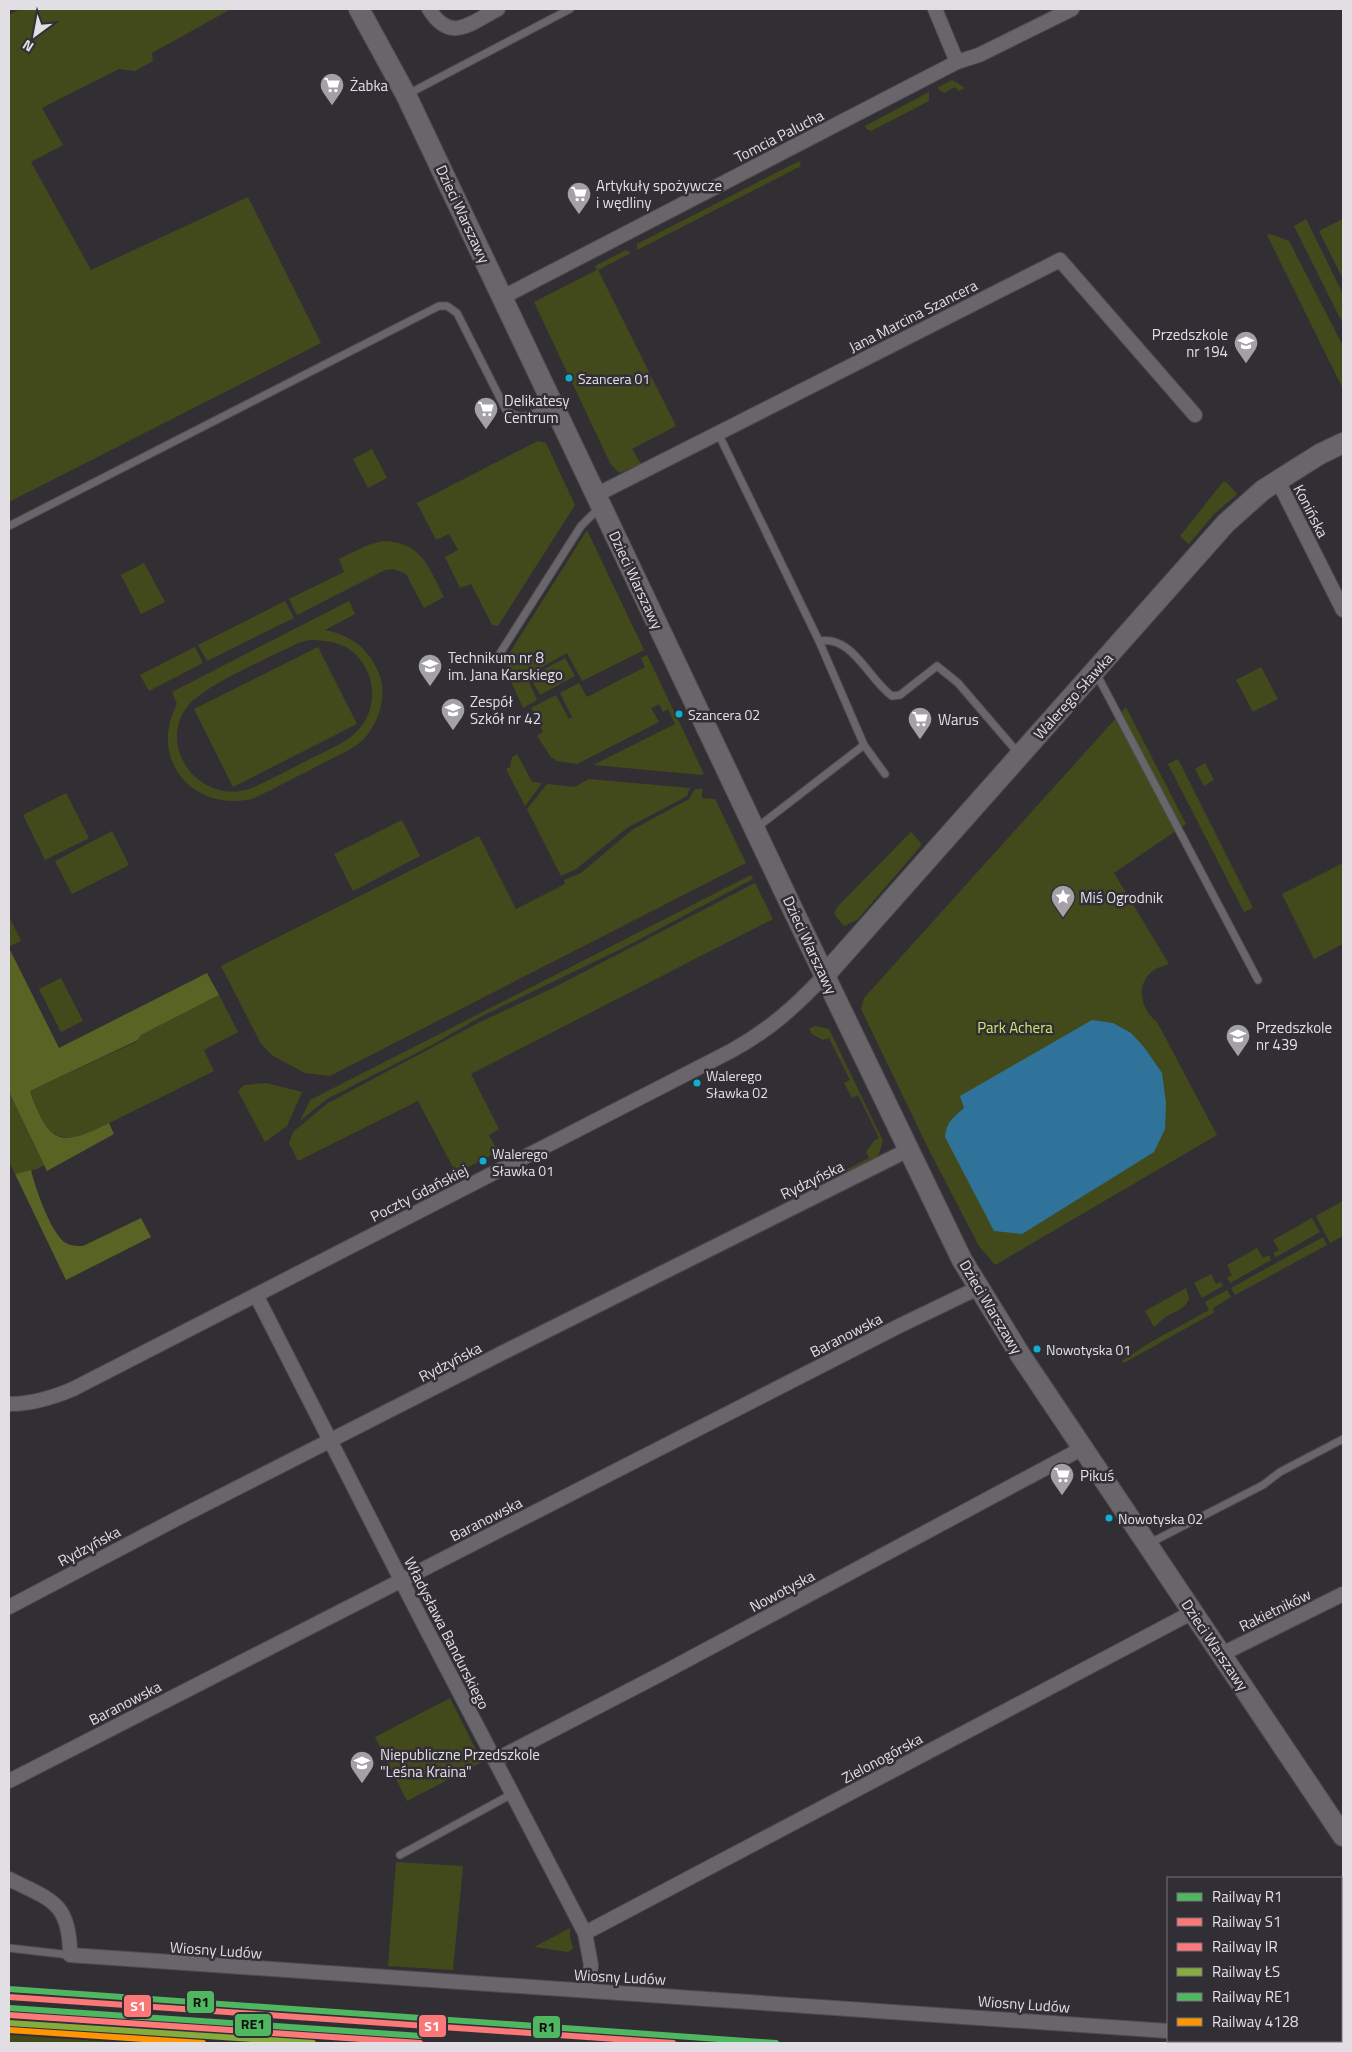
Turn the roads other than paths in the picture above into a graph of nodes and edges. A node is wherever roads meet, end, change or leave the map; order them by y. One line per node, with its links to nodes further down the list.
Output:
1 (358, 9): 8 (street, Dzieci Warszawy)
2 (429, 9): 3 (street)
3 (498, 9)
4 (570, 9): 8 (lane)
5 (936, 9): 7 (street)
6 (1072, 9): 7 (street, Tomcia Palucha)
7 (957, 62): 9 (street, Tomcia Palucha)
8 (406, 95): 9 (street, Dzieci Warszawy)
9 (503, 297): 10 (street, Dzieci Warszawy)
10 (553, 404): 15 (street, Dzieci Warszawy); 16 (lane)
11 (1195, 415): 12 (street, Jana Marcina Szancera)
12 (718, 433): 15 (street, Jana Marcina Szancera); 18 (lane)
13 (1343, 443): 14 (street, Walerego Sławka)
14 (1278, 481): 17 (street, Konińska); 20 (street, Walerego Sławka)
15 (599, 500): 19 (lane); 24 (street, Dzieci Warszawy)
16 (9, 526)
17 (1343, 610)
18 (820, 641): 21 (lane); 22 (lane)
19 (497, 658)
20 (1095, 672): 22 (street, Walerego Sławka); 26 (lane)
21 (864, 745): 23 (lane); 24 (lane)
22 (1021, 755): 25 (street, Walerego Sławka)
23 (885, 774)
24 (755, 830): 25 (street, Dzieci Warszawy)
25 (824, 976): 27 (street, Dzieci Warszawy); 29 (street, Poczty Gdańskiej)
26 (1258, 980)
27 (908, 1150): 28 (street, Dzieci Warszawy); 32 (street, Rydzyńska)
28 (978, 1288): 33 (street, Dzieci Warszawy); 35 (street, Baranowska)
29 (256, 1295): 30 (street, Poczty Gdańskiej); 32 (street, Władysława Bandurskiego)
30 (9, 1404)
31 (1343, 1439): 34 (lane)
32 (332, 1441): 35 (street, Władysława Bandurskiego); 37 (street, Rydzyńska)
33 (1083, 1448): 34 (street, Dzieci Warszawy); 40 (street, Nowotyska)
34 (1148, 1544): 38 (street, Dzieci Warszawy)
35 (402, 1581): 40 (street, Władysława Bandurskiego); 41 (street, Baranowska)
36 (1343, 1594): 39 (street, Rakietników)
37 (9, 1607)
38 (1193, 1612): 39 (street, Dzieci Warszawy); 46 (street, Zielonogórska)
39 (1222, 1654): 43 (street, Dzieci Warszawy)
40 (495, 1760): 42 (street, Władysława Bandurskiego)
41 (9, 1780)
42 (512, 1794): 44 (lane); 46 (street, Władysława Bandurskiego)
43 (1343, 1836)
44 (400, 1855)
45 (9, 1879): 48 (street)
46 (585, 1933): 49 (street, Władysława Bandurskiego)
47 (9, 1948): 48 (lane)
48 (70, 1955): 49 (street, Wiosny Ludów)
49 (588, 1990): 50 (street, Wiosny Ludów)
50 (1167, 2031)
51 (1329, 2042): 52 (street)
52 (1343, 2043)

